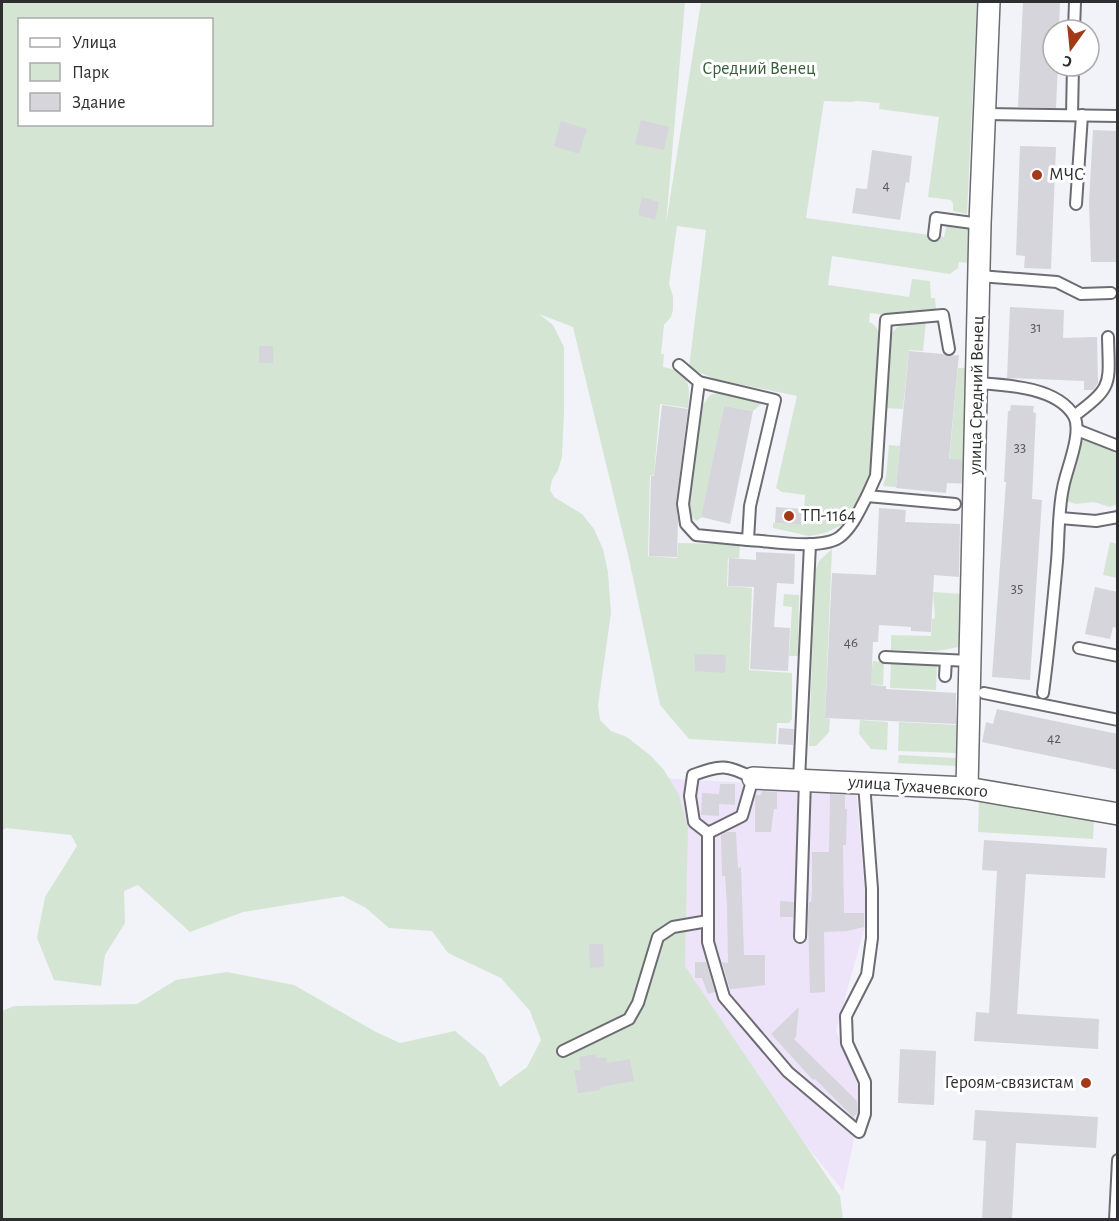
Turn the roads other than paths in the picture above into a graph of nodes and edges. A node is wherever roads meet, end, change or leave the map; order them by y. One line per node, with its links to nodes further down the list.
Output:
1 (989, 2): 5 (street, улица Средний Венец)
2 (1076, 2): 3 (lane)
3 (1075, 18)
4 (1074, 78): 6 (lane)
5 (985, 114): 6 (lane); 9 (street, улица Средний Венец)
6 (1077, 115): 7 (lane); 8 (lane)
7 (1118, 116)
8 (1076, 204)
9 (980, 224): 10 (lane); 11 (street, улица Средний Венец)
10 (934, 235)
11 (979, 276): 12 (lane); 17 (street, улица Средний Венец)
12 (1111, 293)
13 (1108, 337): 18 (lane)
14 (949, 349): 21 (lane)
15 (679, 365): 16 (lane)
16 (699, 382): 25 (lane); 25 (lane)
17 (977, 383): 18 (lane); 31 (street, улица Средний Венец)
18 (1074, 416): 19 (lane)
19 (1077, 430): 20 (lane); 24 (lane)
20 (1118, 446)
21 (867, 496): 22 (lane); 26 (lane)
22 (955, 504)
23 (1118, 517): 24 (lane)
24 (1060, 518): 34 (lane)
25 (748, 540): 26 (lane)
26 (810, 544): 37 (lane)
27 (1079, 648): 28 (lane)
28 (1118, 656)
29 (885, 657): 30 (lane)
30 (946, 660): 31 (lane); 32 (lane)
31 (970, 661): 39 (street, улица Средний Венец)
32 (945, 676)
33 (984, 693): 35 (lane)
34 (1043, 693)
35 (1118, 720)
36 (753, 778): 37 (street, улица Тухачевского); 41 (lane); 41 (lane)
37 (802, 780): 38 (street, улица Тухачевского); 43 (lane)
38 (864, 783): 39 (street, улица Тухачевского); 42 (lane)
39 (967, 788): 40 (street, улица Тухачевского)
40 (1118, 813)
41 (708, 833): 42 (lane)
42 (708, 921): 44 (lane)
43 (800, 937)
44 (563, 1051)
45 (1118, 1160): 46 (lane)
46 (1115, 1220)

